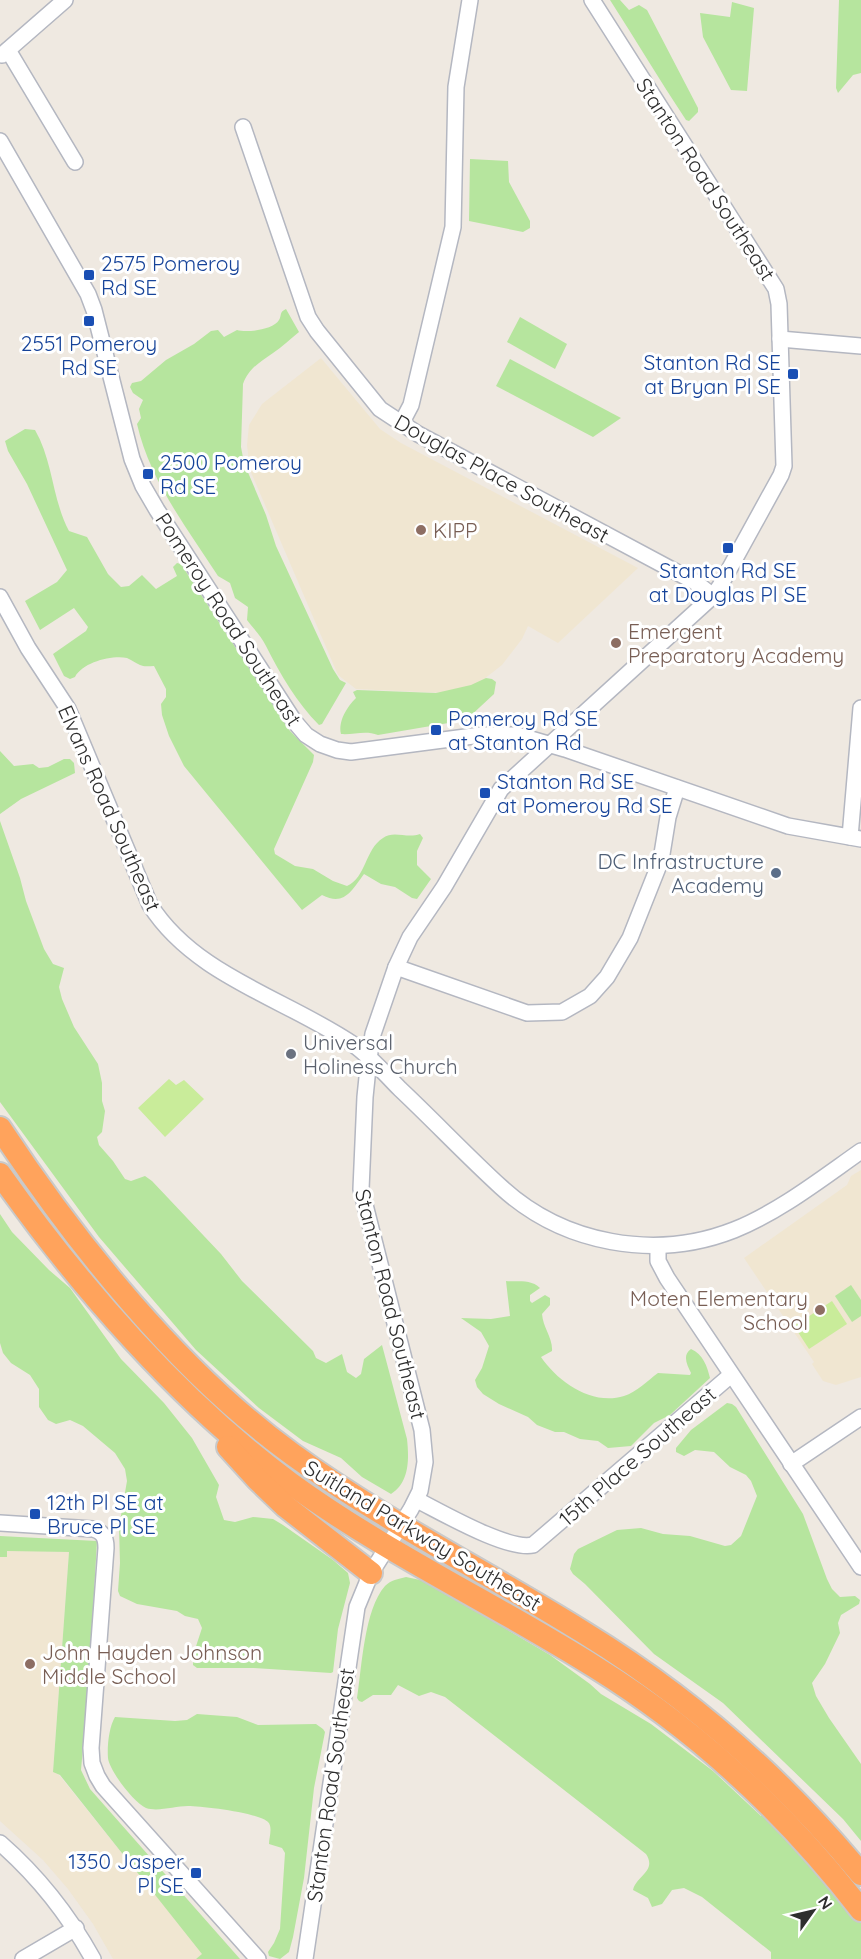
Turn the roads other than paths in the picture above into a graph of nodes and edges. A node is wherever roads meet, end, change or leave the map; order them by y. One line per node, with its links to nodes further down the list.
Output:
1 (65, 0): 4 (street)
2 (470, 0): 10 (street)
3 (592, 0): 8 (street, Stanton Road Southeast)
4 (4, 53): 7 (street)
5 (243, 127): 10 (street, Douglas Place Southeast)
6 (0, 141): 15 (street, Pomeroy Road Southeast)
7 (75, 162)
8 (780, 339): 9 (street); 11 (street, Stanton Road Southeast)
9 (861, 346)
10 (401, 424): 11 (street, Douglas Place Southeast)
11 (713, 596): 15 (street, Stanton Road Southeast)
12 (0, 597): 19 (street, Elvans Road Southeast)
13 (861, 708): 14 (street)
14 (860, 725): 17 (street)
15 (549, 744): 16 (street, Pomeroy Road Southeast); 18 (street, Stanton Road Southeast)
16 (677, 788): 17 (street, Pomeroy Road Southeast); 18 (street)
17 (855, 838)
18 (396, 966): 19 (street, Stanton Road Southeast)
19 (369, 1058): 23 (street, Elvans Road Southeast); 28 (street, Stanton Road Southeast)
20 (0, 1128): 30 (highway, Suitland Parkway Southeast)
21 (861, 1151): 23 (street, Elvans Road Southeast)
22 (0, 1174): 25 (highway, Suitland Parkway Southeast)
23 (658, 1246): 24 (street)
24 (731, 1375): 27 (street); 28 (street, 15th Place Southeast)
25 (179, 1388): 31 (highway, Suitland Parkway Southeast); 33 (highway)
26 (861, 1416): 27 (street)
27 (791, 1464): 32 (street)
28 (417, 1500): 30 (street, Stanton Road Southeast)
29 (0, 1523): 40 (street)
30 (401, 1526): 31 (street, Stanton Road Southeast); 35 (highway, Suitland Parkway Southeast)
31 (388, 1545): 33 (street, Stanton Road Southeast); 36 (highway, Suitland Parkway Southeast)
32 (861, 1567)
33 (371, 1573): 41 (street, Stanton Road Southeast)
34 (0, 1843): 37 (street)
35 (861, 1874)
36 (861, 1910)
37 (76, 1928): 38 (street); 39 (street)
38 (23, 1959)
39 (93, 1959)
40 (258, 1959)
41 (305, 1959)

